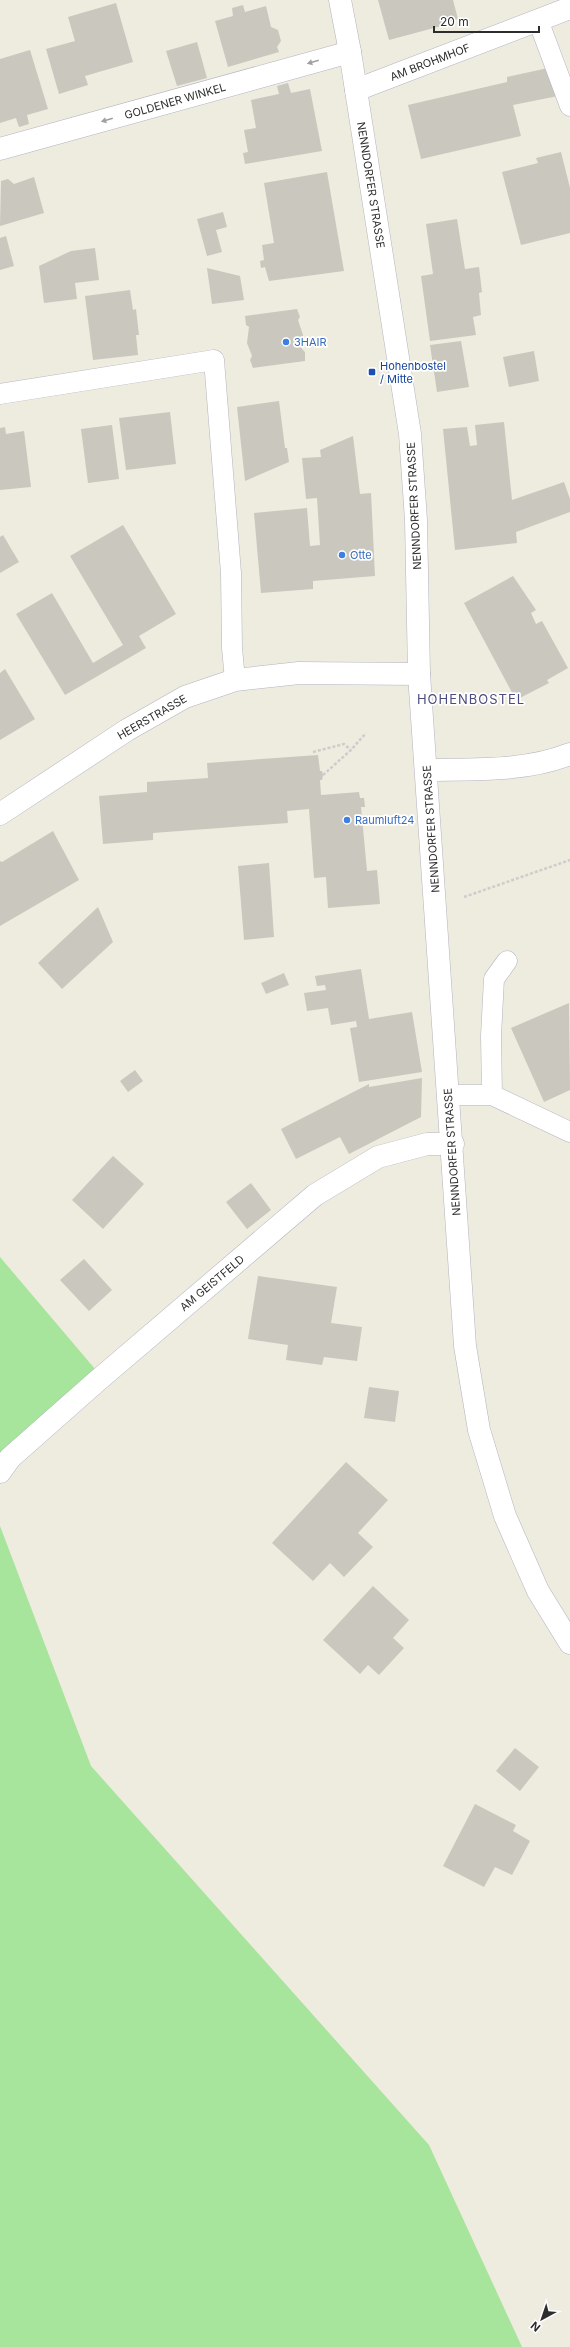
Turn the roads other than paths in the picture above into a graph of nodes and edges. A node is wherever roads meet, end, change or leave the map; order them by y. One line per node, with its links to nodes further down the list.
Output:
1 (340, 0): 4 (street, NENNDORFER STRASSE)
2 (570, 8): 3 (street, AM BROHMHOF)
3 (538, 20): 5 (street, AM BROHMHOF); 6 (lane)
4 (350, 52): 5 (street, NENNDORFER STRASSE); 7 (street, GOLDENER WINKEL, one-way to 7)
5 (356, 90): 9 (street, NENNDORFER STRASSE)
6 (570, 106)
7 (0, 149)
8 (0, 394): 10 (lane)
9 (419, 674): 10 (street, HEERSTRASSE); 12 (street, NENNDORFER STRASSE)
10 (235, 680): 13 (street, HEERSTRASSE)
11 (570, 754): 12 (street)
12 (426, 770): 15 (street, NENNDORFER STRASSE)
13 (0, 814)
14 (507, 961): 16 (lane)
15 (448, 1094): 16 (lane); 18 (street, NENNDORFER STRASSE)
16 (492, 1095): 17 (lane)
17 (570, 1132)
18 (453, 1144): 19 (street, AM GEISTFELD); 20 (street, NENNDORFER STRASSE)
19 (0, 1472)
20 (570, 1642)

